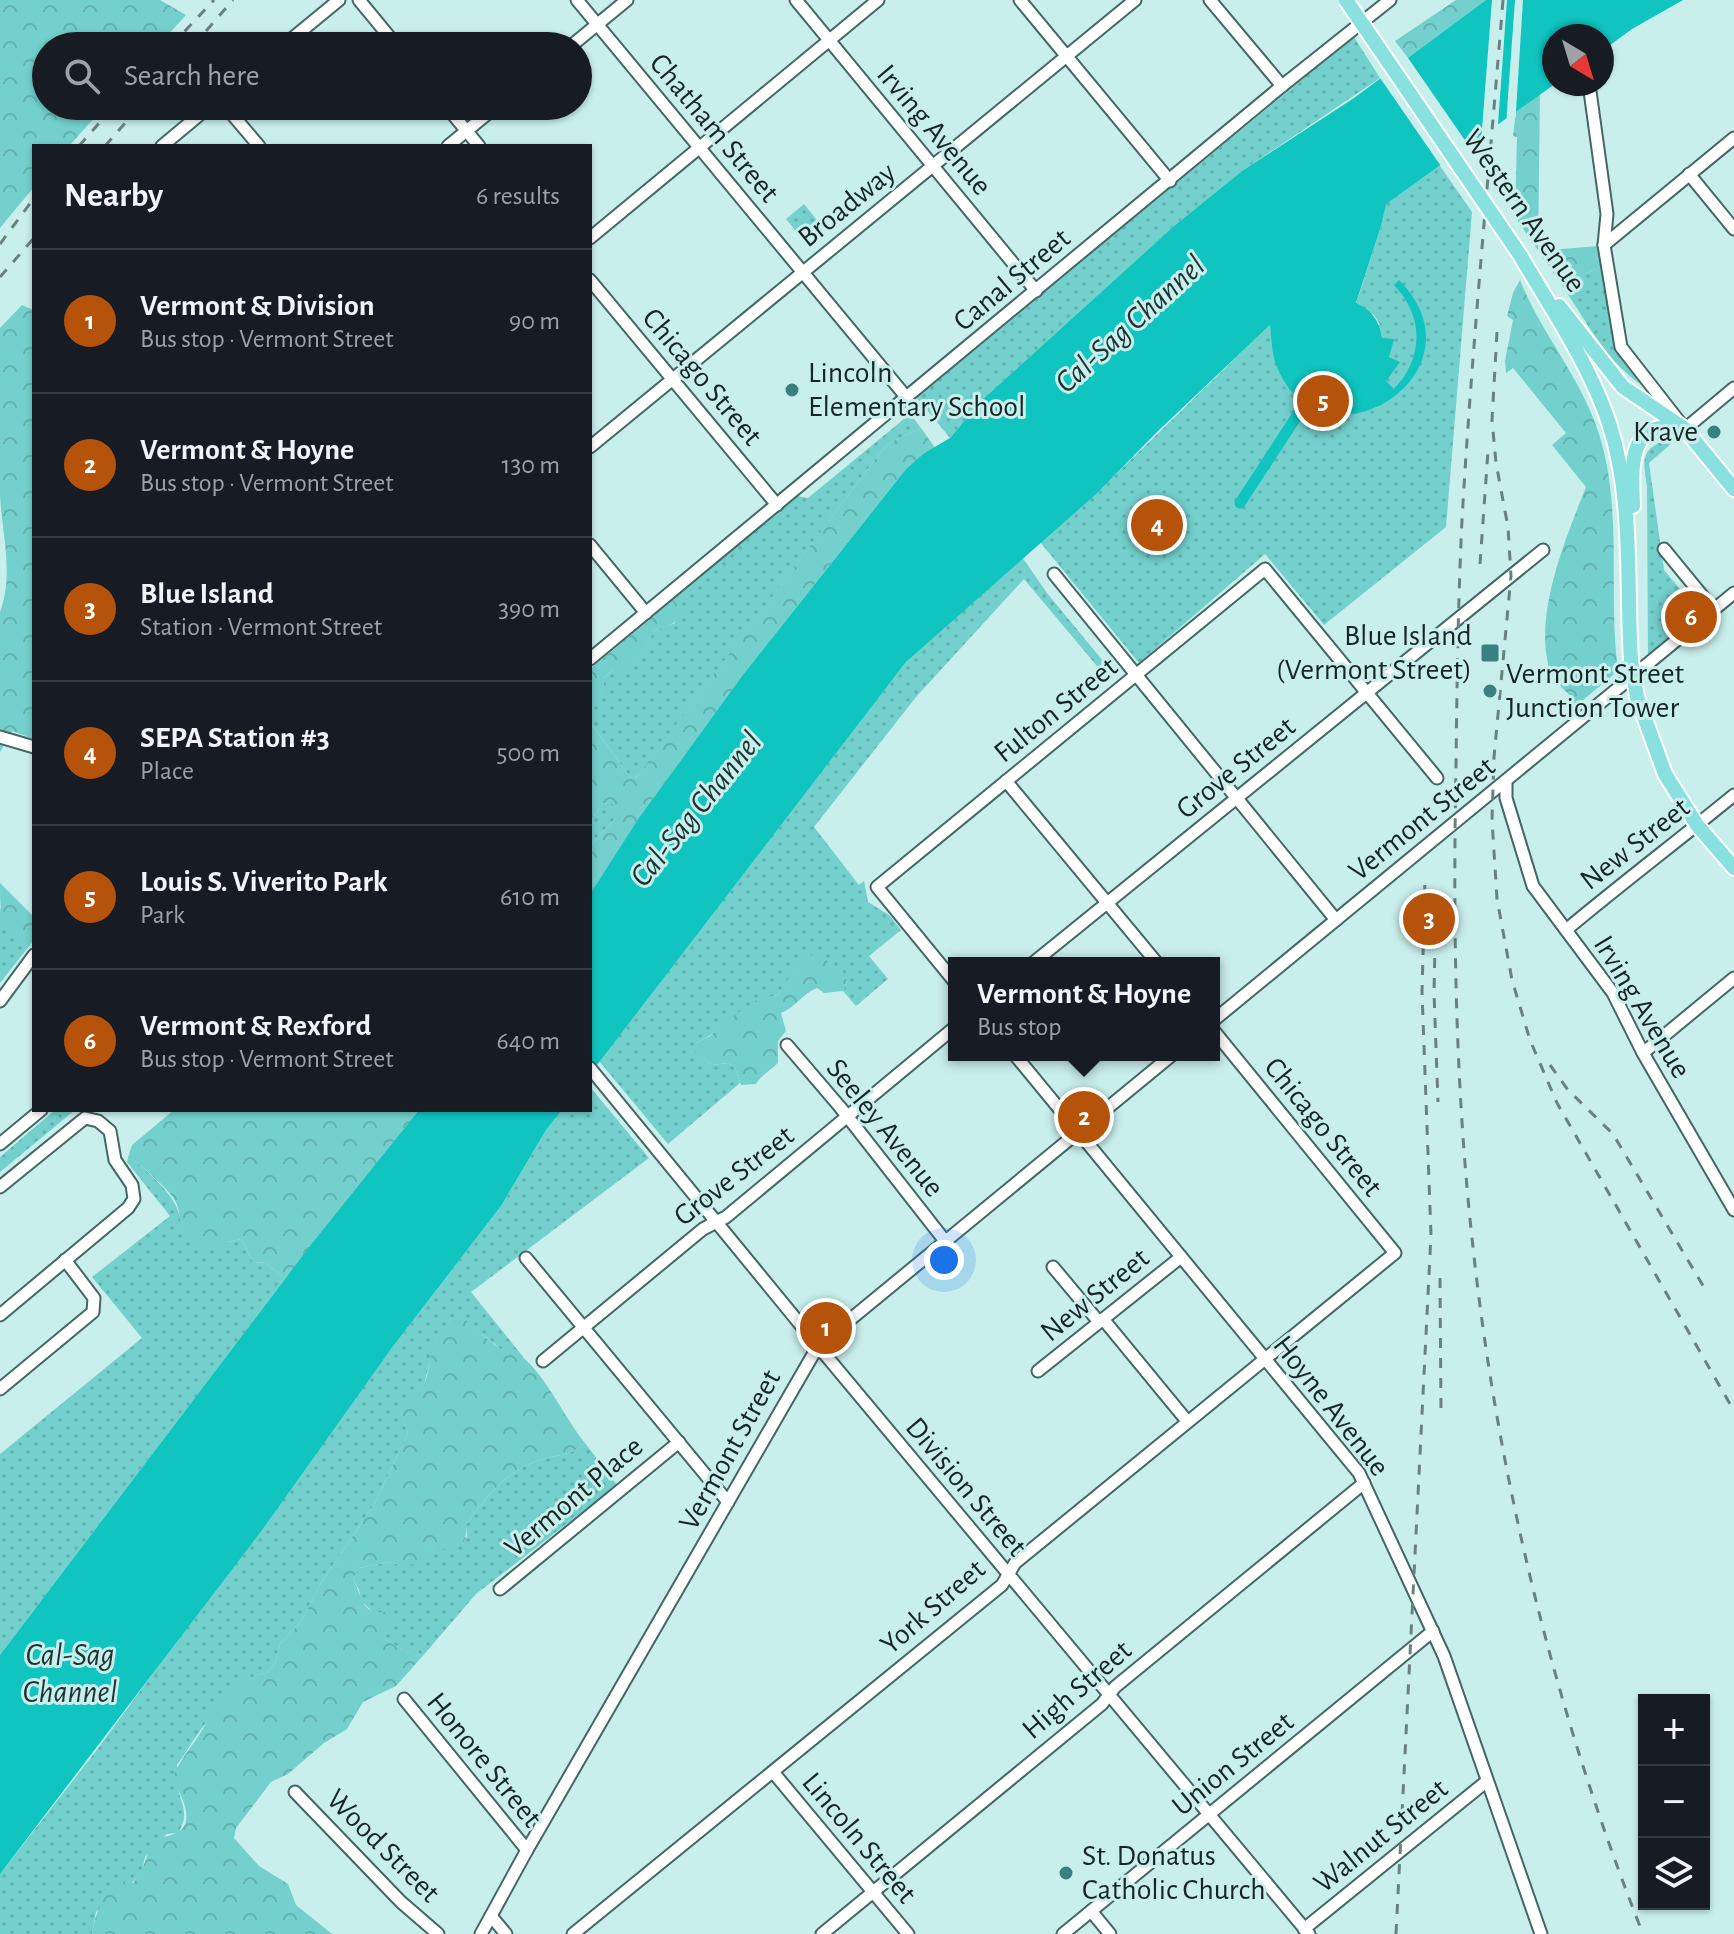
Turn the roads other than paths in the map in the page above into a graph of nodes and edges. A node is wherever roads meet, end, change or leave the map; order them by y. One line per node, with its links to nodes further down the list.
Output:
1 (339, 0): 13 (street)
2 (359, 0): 14 (street)
3 (577, 0): 12 (street, Chatham Street)
4 (627, 0): 12 (street)
5 (796, 0): 16 (street, Irving Avenue)
6 (878, 0): 16 (street)
7 (1020, 0): 17 (street)
8 (1135, 0): 17 (street, Broadway)
9 (1210, 0): 18 (street)
10 (1346, 0): 40 (main road, Western Avenue, bridge)
11 (1390, 0): 18 (street, Canal Street)
12 (597, 24): 15 (street); 30 (street, Chatham Street)
13 (300, 32)
14 (385, 32)
15 (588, 32)
16 (829, 41): 30 (street); 31 (street, Irving Avenue)
17 (1066, 56): 31 (street, Broadway); 33 (street)
18 (1282, 86): 33 (street, Canal Street)
19 (1591, 96): 36 (street)
20 (193, 120): 26 (street)
21 (237, 120): 27 (street)
22 (458, 120): 24 (street)
23 (480, 120): 24 (street)
24 (467, 131): 28 (street); 29 (street)
25 (1734, 138): 32 (street)
26 (164, 144)
27 (257, 144)
28 (451, 144)
29 (477, 144)
30 (700, 148): 35 (street); 37 (street, Chatham Street)
31 (932, 166): 37 (street, Broadway); 39 (street, Irving Avenue)
32 (1689, 174): 34 (street); 36 (street)
33 (1170, 181): 39 (street, Canal Street)
34 (1734, 229)
35 (592, 236)
36 (1604, 245): 44 (street, Western Avenue)
37 (803, 272): 41 (street, Broadway); 43 (street, Chatham Street)
38 (592, 282): 41 (street, Chicago Street)
39 (1036, 291): 43 (street, Canal Street)
40 (1546, 294): 44 (main road, Western Avenue); 52 (main road)
41 (674, 379): 45 (street, Broadway); 47 (street, Chicago Street)
42 (1734, 388): 44 (street)
43 (907, 398): 47 (street, Canal Street)
44 (1685, 429): 46 (main road, Western Avenue); 52 (main road)
45 (592, 445)
46 (1734, 489)
47 (777, 505): 55 (street, Canal Street)
48 (592, 547): 55 (street)
49 (1664, 549): 54 (street)
50 (1543, 550): 58 (street, Grove Street)
51 (1054, 574): 57 (street)
52 (1629, 574): 66 (main road, bridge)
53 (1734, 593): 54 (street, Vermont Street)
54 (1714, 610): 63 (street, Vermont Street)
55 (646, 613): 56 (street, Canal Street)
56 (592, 657)
57 (1135, 676): 58 (street, Fulton Street); 62 (street, Fulton Street); 65 (street)
58 (1367, 692): 61 (street); 65 (street, Grove Street)
59 (0, 737): 60 (street)
60 (32, 746)
61 (1437, 778)
62 (1006, 781): 68 (street); 74 (street, Fulton Street)
63 (1506, 781): 69 (street, Vermont Street); 70 (street, Irving Avenue)
64 (1734, 795): 66 (street, New Street)
65 (1236, 798): 68 (street, Grove Street); 69 (street)
66 (1697, 825): 67 (main road); 70 (street, New Street)
67 (1734, 868)
68 (1107, 902): 71 (street, Grove Street); 72 (street)
69 (1336, 920): 77 (street, Vermont Street)
70 (1566, 930): 81 (street, Irving Avenue)
71 (1040, 957)
72 (1152, 957)
73 (32, 958): 76 (street)
74 (948, 974)
75 (1734, 978): 81 (street)
76 (0, 1001)
77 (1220, 1015)
78 (948, 1033): 86 (street, Grove Street)
79 (1220, 1038): 93 (street, Chicago Street)
80 (787, 1045): 86 (street, Seeley Avenue)
81 (1643, 1053): 90 (street, Irving Avenue)
82 (1020, 1061): 87 (street, Hoyne Avenue)
83 (1165, 1061): 87 (street, Vermont Street)
84 (592, 1070): 91 (street, Division Street)
85 (39, 1112): 88 (street)
86 (847, 1117): 91 (street, Grove Street); 92 (street, Seeley Avenue)
87 (1078, 1132): 92 (street, Vermont Street); 94 (street, Hoyne Avenue)
88 (0, 1144)
89 (0, 1187): 96 (street)
90 (1734, 1210)
91 (716, 1222): 100 (street, Grove Street); 101 (street, Division Street)
92 (945, 1241): 101 (street, Vermont Street)
93 (1395, 1253): 102 (street, York Street)
94 (1181, 1257): 99 (street, New Street); 102 (street, Hoyne Avenue)
95 (526, 1258): 100 (street)
96 (65, 1260): 98 (street); 105 (street)
97 (1053, 1267): 99 (street)
98 (0, 1315)
99 (1101, 1320): 104 (street, New Street); 106 (street)
100 (584, 1327): 103 (street, Grove Street); 107 (street)
101 (818, 1346): 109 (street, Vermont Street); 110 (street, Division Street)
102 (1265, 1358): 106 (street, York Street); 108 (street, Hoyne Avenue)
103 (543, 1361)
104 (1038, 1371)
105 (0, 1389)
106 (1187, 1421): 110 (street, York Street)
107 (679, 1442): 109 (street); 111 (street, Vermont Place)
108 (1364, 1483): 112 (street, Hoyne Avenue); 113 (street, High Street)
109 (728, 1502): 119 (street, Vermont Street)
110 (1008, 1574): 113 (street, Division Street); 115 (street, York Street)
111 (500, 1589)
112 (1433, 1631): 116 (street, Hoyne Avenue); 118 (street, Union Street)
113 (1109, 1695): 118 (street, Division Street); 120 (street, High Street)
114 (404, 1699): 119 (street, Honore Street)
115 (773, 1772): 120 (street, Lincoln Street); 127 (street, York Street)
116 (1487, 1781): 123 (street, Walnut Street); 132 (street, Hoyne Avenue)
117 (295, 1792): 124 (street, Wood Street)
118 (1209, 1814): 121 (street, Union Street); 123 (street, Division Street)
119 (527, 1850): 122 (street, Vermont Street)
120 (873, 1892): 128 (street, High Street); 129 (street, Lincoln Street)
121 (1091, 1911): 130 (street, Union Street); 131 (street)
122 (491, 1916): 125 (street, Vermont Street); 126 (street)
123 (1306, 1932)
124 (438, 1934)
125 (481, 1934)
126 (506, 1934)
127 (573, 1934)
128 (822, 1934)
129 (908, 1934)
130 (1063, 1934)
131 (1110, 1934)
132 (1541, 1934)

